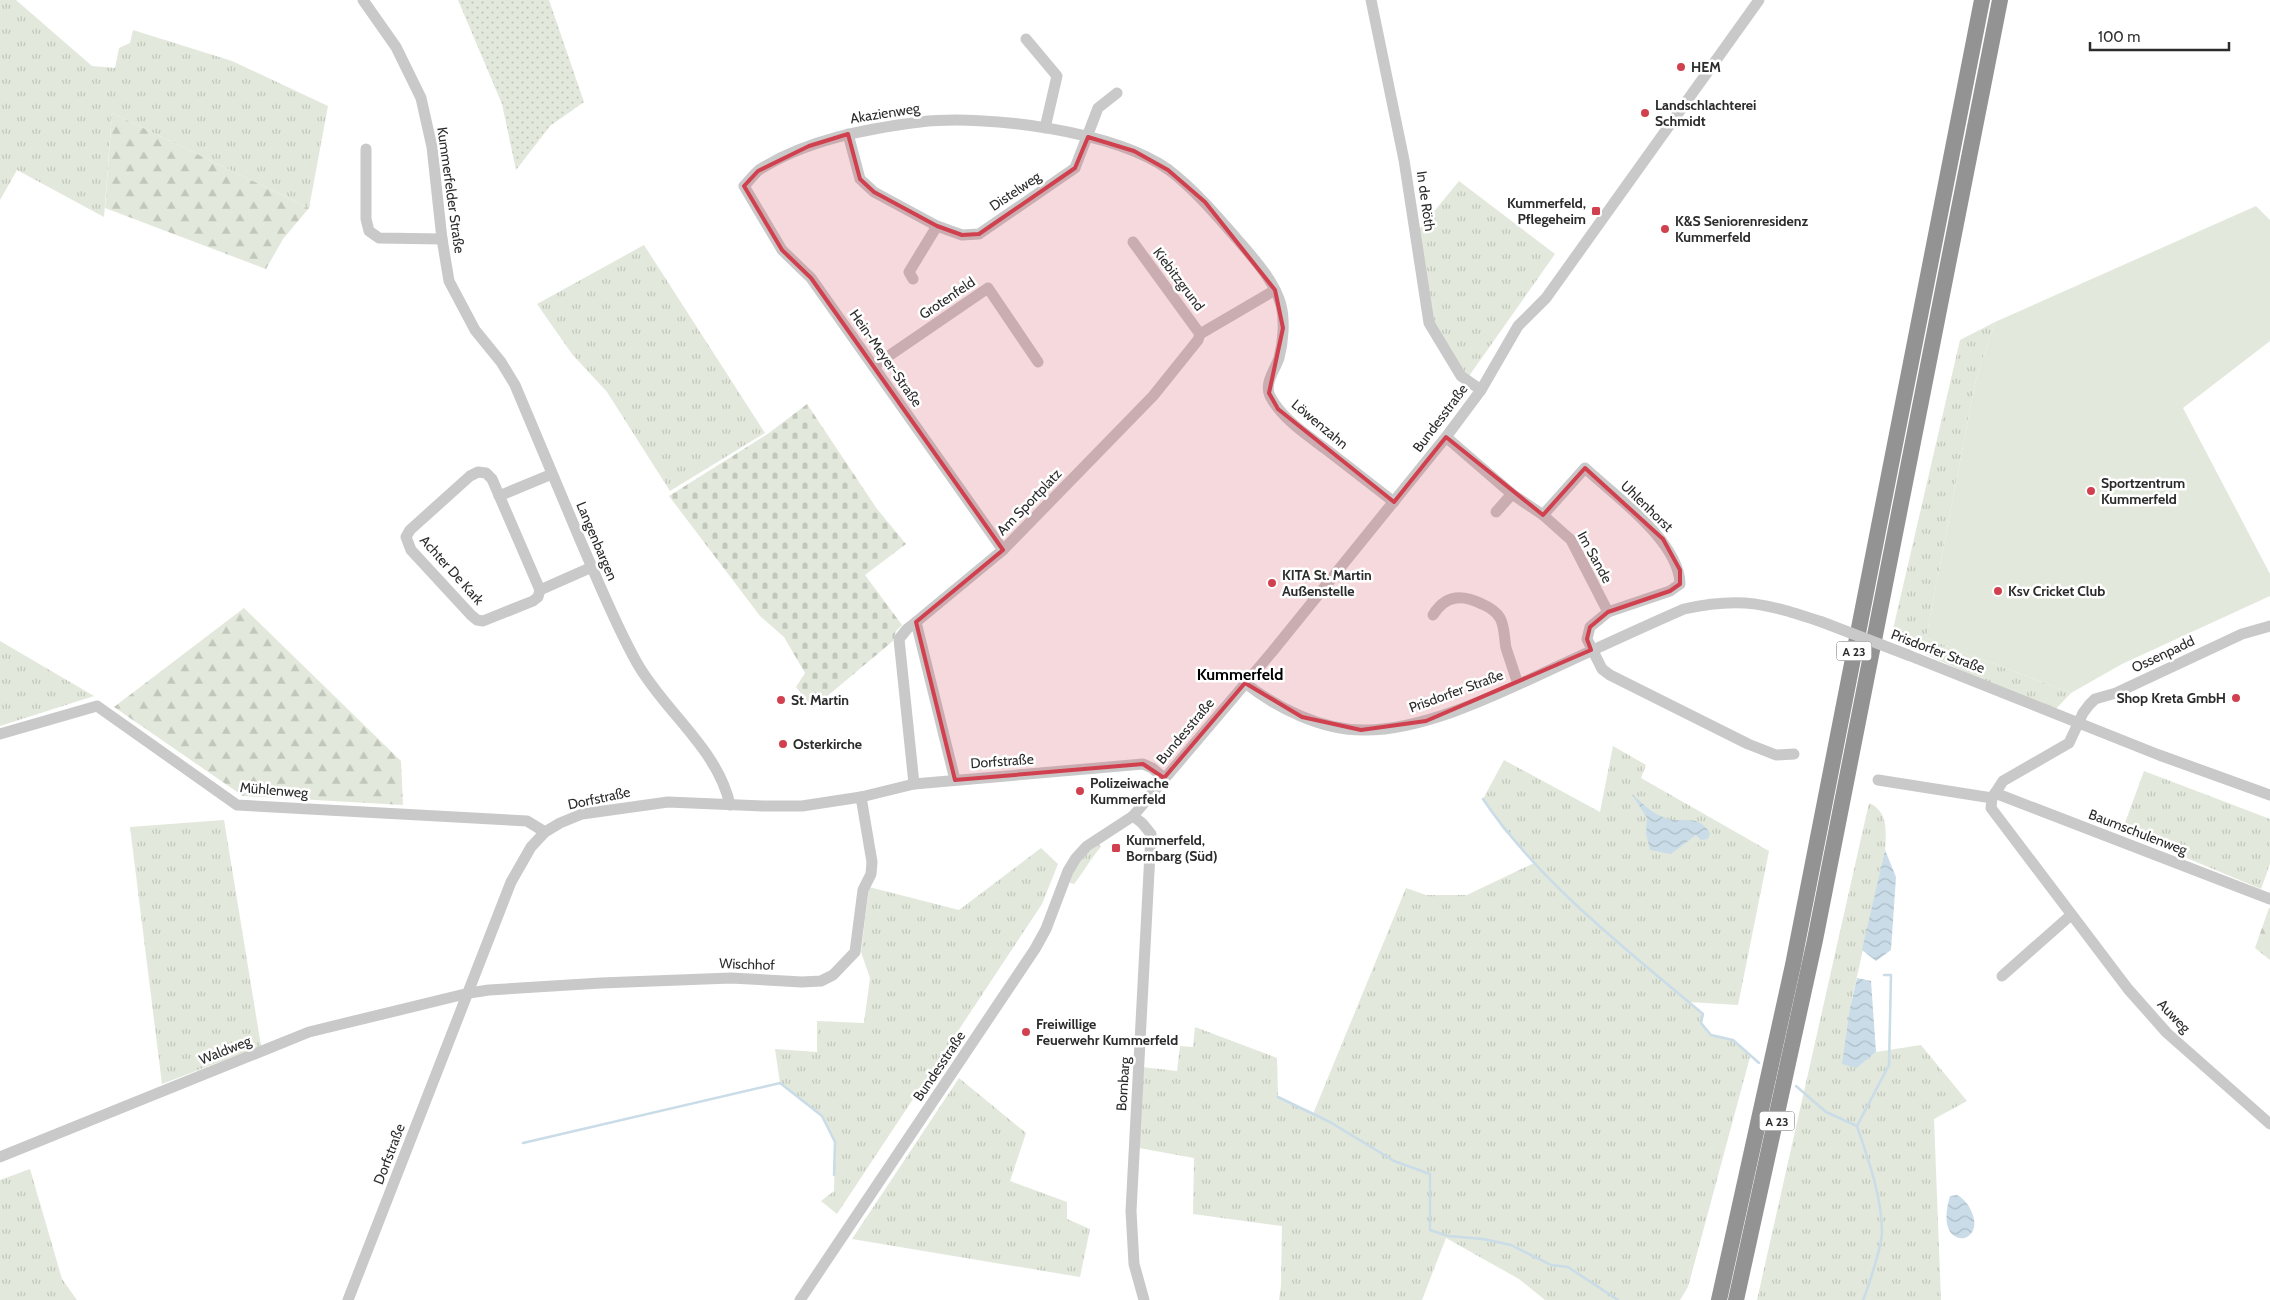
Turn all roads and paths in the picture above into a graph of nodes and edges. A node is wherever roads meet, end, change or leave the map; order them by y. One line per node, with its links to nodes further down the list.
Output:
1 (363, 0): 14 (street, Kummerfelder Straße)
2 (1371, 0): 22 (street, In de Röth)
3 (1760, 0): 22 (street, Bundesstraße)
4 (1982, 0): 62 (highway, A 23)
5 (2000, 0): 63 (highway, A 23)
6 (1026, 39): 8 (street)
7 (1117, 93): 10 (street, Distelweg)
8 (1045, 128): 9 (street, Akazienweg); 10 (street, Akazienweg)
9 (848, 134): 12 (street, Akazienweg); 13 (street, Distelweg)
10 (1088, 137): 13 (street, Distelweg); 18 (street, Akazienweg)
11 (366, 149): 14 (street)
12 (744, 186): 21 (street, Hein-Meyer-Straße)
13 (937, 226): 16 (street)
14 (442, 239): 17 (street, Kummerfelder Straße)
15 (1133, 242): 19 (street, Kiebitzgrund)
16 (908, 272)
17 (449, 281): 24 (street, Langenbargen)
18 (1275, 290): 19 (street, Am Sportplatz); 27 (street, Löwenzahn)
19 (1200, 334): 30 (street, Am Sportplatz)
20 (1038, 362): 21 (street, Grotenfeld)
21 (874, 366): 30 (street, Hein-Meyer-Straße)
22 (1481, 390): 23 (street, Bundesstraße)
23 (1446, 438): 25 (street, Im Sande); 27 (street, Bundesstraße)
24 (552, 474): 26 (street); 31 (street, Langenbargen)
25 (1512, 494): 28 (street); 29 (street, Im Sande)
26 (500, 496): 32 (street, Achter De Kark); 32 (street, Achter De Kark)
27 (1394, 502): 38 (street, Bundesstraße)
28 (1496, 512)
29 (1543, 514): 33 (street, Im Sande); 33 (street, Uhlenhorst)
30 (1003, 550): 35 (street, Am Sportplatz)
31 (592, 566): 32 (street, Achter De Kark); 50 (street, Langenbargen)
32 (540, 590)
33 (1608, 612): 37 (street)
34 (1433, 615): 39 (street)
35 (916, 622): 44 (street); 46 (street, Am Sportplatz)
36 (2270, 626): 40 (street, Ossenpadd)
37 (1591, 650): 39 (street, Prisdorfer Straße); 40 (street, Prisdorfer Straße, bridge); 42 (street)
38 (1244, 683): 39 (street, Prisdorfer Straße); 43 (street, Bundesstraße)
39 (1518, 684)
40 (2079, 722): 47 (street); 48 (street, Prisdorfer Straße)
41 (0, 734): 52 (street, Mühlenweg)
42 (1794, 754)
43 (1164, 778): 44 (street, Dorfstraße); 51 (street, Bundesstraße)
44 (955, 780): 46 (street, Dorfstraße)
45 (1878, 780): 47 (street, Baumschulenweg)
46 (914, 784): 49 (street, Dorfstraße)
47 (1994, 795): 53 (street, Baumschulenweg); 54 (street, Auweg)
48 (2270, 796)
49 (861, 797): 50 (street, Dorfstraße); 56 (street, Wischhof)
50 (730, 805): 52 (street, Dorfstraße)
51 (1133, 816): 60 (street, Bundesstraße); 61 (street, Bornbarg)
52 (545, 832): 56 (street, Dorfstraße)
53 (2270, 899)
54 (2071, 916): 55 (street); 57 (street, Auweg)
55 (2002, 976)
56 (469, 993): 58 (street, Waldweg); 59 (street, Dorfstraße)
57 (2270, 1124)
58 (0, 1157)
59 (348, 1300)
60 (800, 1300)
61 (1144, 1300)
62 (1719, 1300)
63 (1736, 1300)

